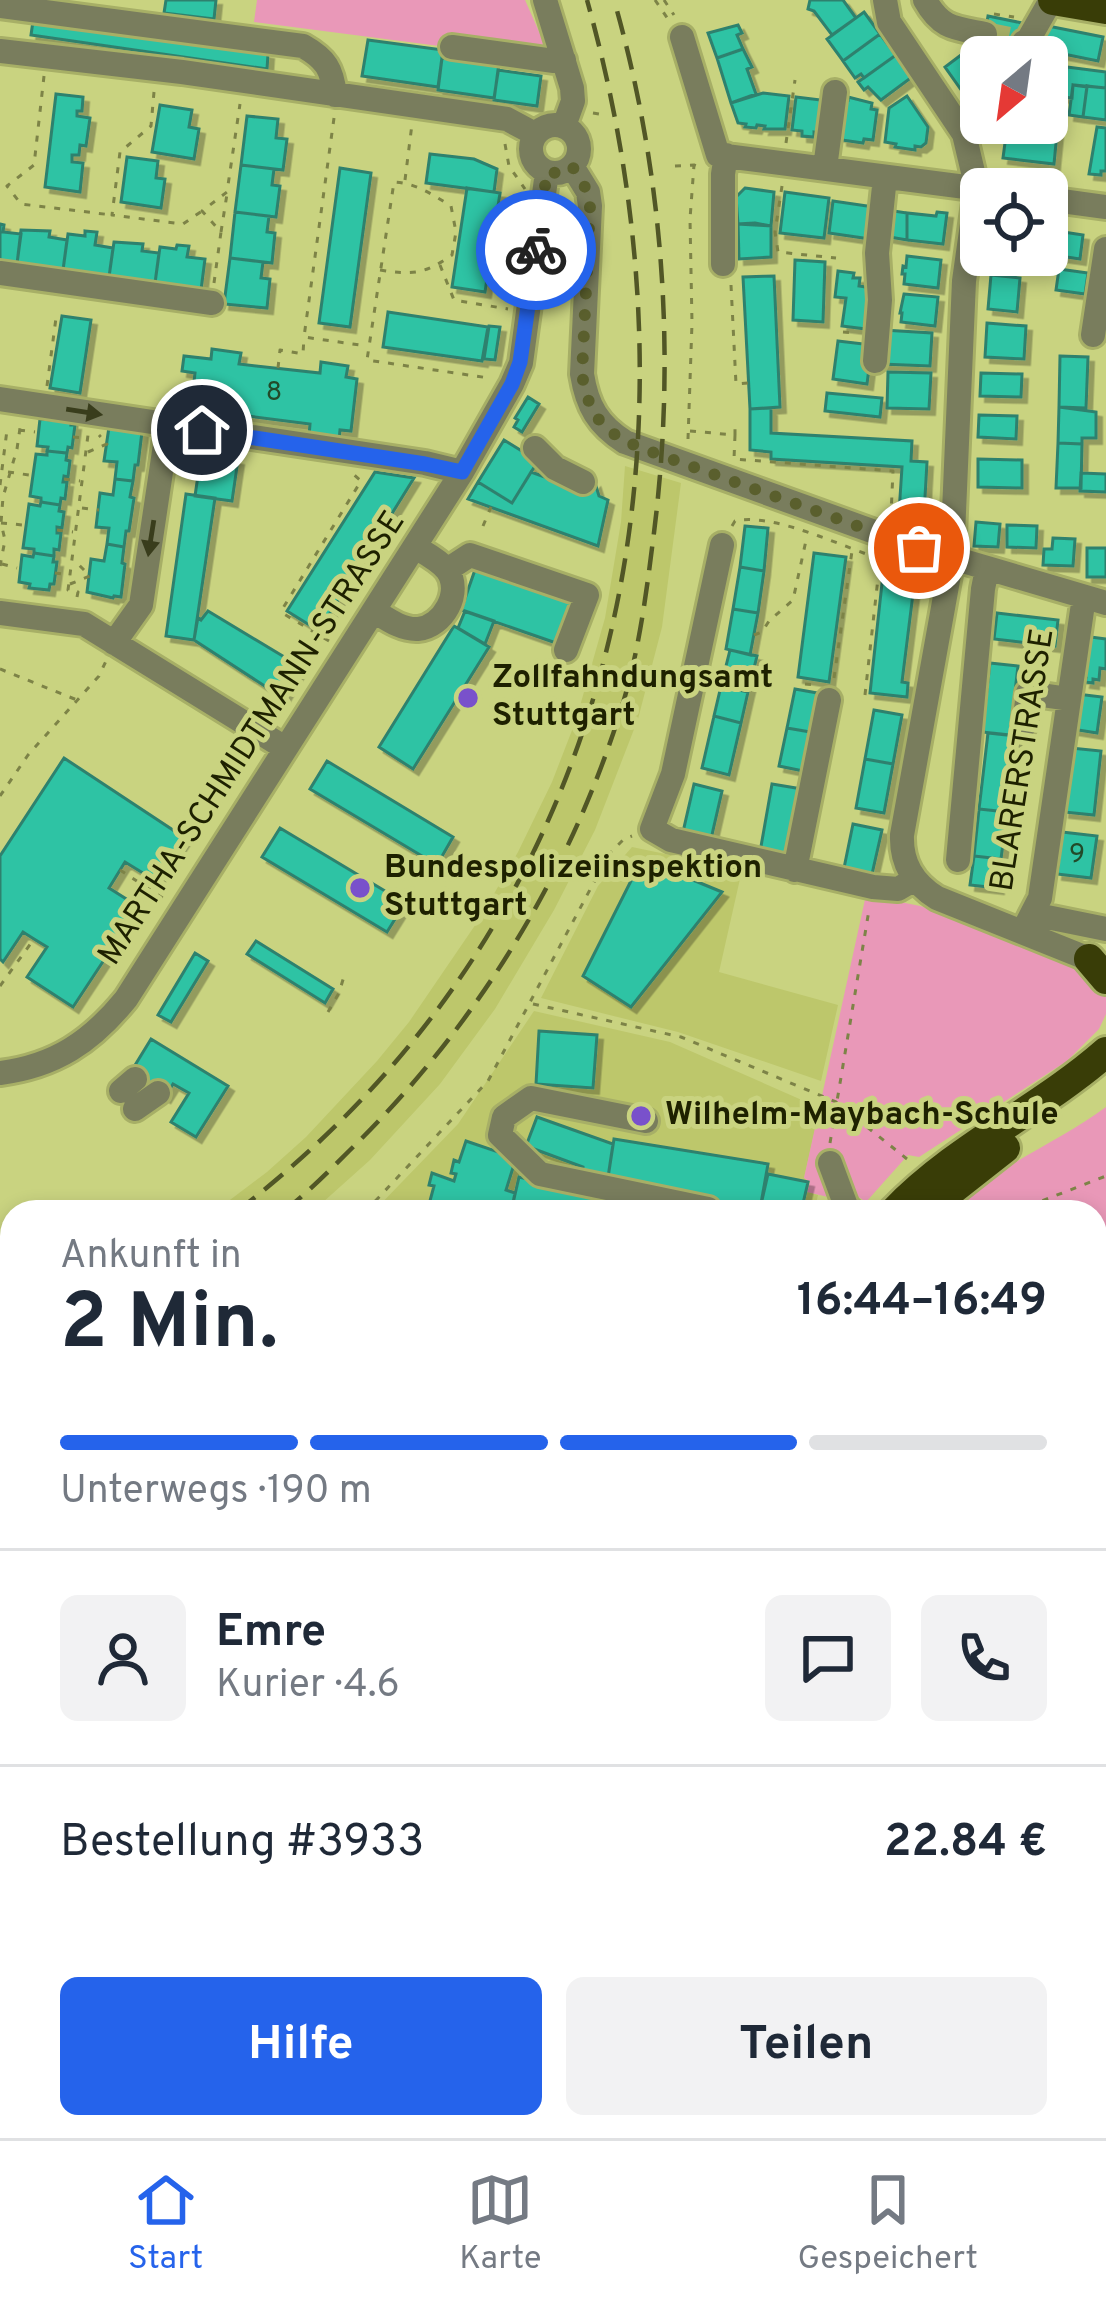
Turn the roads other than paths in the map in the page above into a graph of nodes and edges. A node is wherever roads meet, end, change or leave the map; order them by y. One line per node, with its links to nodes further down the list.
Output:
1 (544, 0): 11 (street)
2 (885, 0): 18 (street)
3 (925, 0): 7 (street)
4 (0, 6): 13 (street)
5 (1106, 10): 6 (main road)
6 (1042, 16)
7 (989, 24)
8 (682, 37): 16 (street)
9 (452, 47): 11 (street)
10 (0, 51): 13 (street)
11 (564, 60): 14 (street)
12 (835, 92): 17 (street)
13 (335, 100): 15 (street)
14 (563, 126): 15 (street); 19 (street)
15 (535, 134): 19 (street)
16 (726, 155): 17 (street); 25 (street)
17 (825, 168): 20 (street)
18 (974, 168)
19 (559, 169): 34 (street, MARTHA-SCHMIDTMANN-STRASSE); 38 (street)
20 (885, 177): 21 (street); 30 (street)
21 (960, 187)
22 (1068, 202): 23 (street)
23 (1106, 207)
24 (1106, 249): 29 (street)
25 (723, 264)
26 (0, 273): 28 (street)
27 (965, 276): 38 (street)
28 (212, 302)
29 (1093, 335)
30 (875, 361)
31 (23, 402): 32 (street, one-way to 32)
32 (168, 425): 34 (street); 44 (street, one-way to 44)
33 (536, 448): 35 (street)
34 (462, 472): 37 (street, MARTHA-SCHMIDTMANN-STRASSE)
35 (583, 482)
36 (722, 544): 51 (street)
37 (415, 547): 40 (street); 42 (street, MARTHA-SCHMIDTMANN-STRASSE)
38 (952, 558): 39 (street); 52 (street)
39 (987, 569): 41 (street); 50 (street)
40 (447, 570): 42 (street); 45 (street)
41 (1095, 600): 47 (street, BLARERSTRASSE)
42 (374, 611): 49 (street, MARTHA-SCHMIDTMANN-STRASSE)
43 (0, 613): 44 (street)
44 (115, 643): 49 (street)
45 (566, 650)
46 (827, 691): 51 (street)
47 (1069, 699): 48 (street); 53 (street, BLARERSTRASSE)
48 (1024, 726)
49 (285, 748): 57 (street, MARTHA-SCHMIDTMANN-STRASSE)
50 (958, 860)
51 (795, 870): 52 (street)
52 (915, 879): 53 (street)
53 (1032, 915): 54 (street); 55 (street)
54 (1106, 929)
55 (1100, 966)
56 (1103, 1066): 62 (main road); 63 (main road)
57 (0, 1072)
58 (646, 1120): 60 (street)
59 (830, 1163): 61 (street)
60 (665, 1200)
61 (844, 1200)
62 (907, 1200)
63 (943, 1200)

